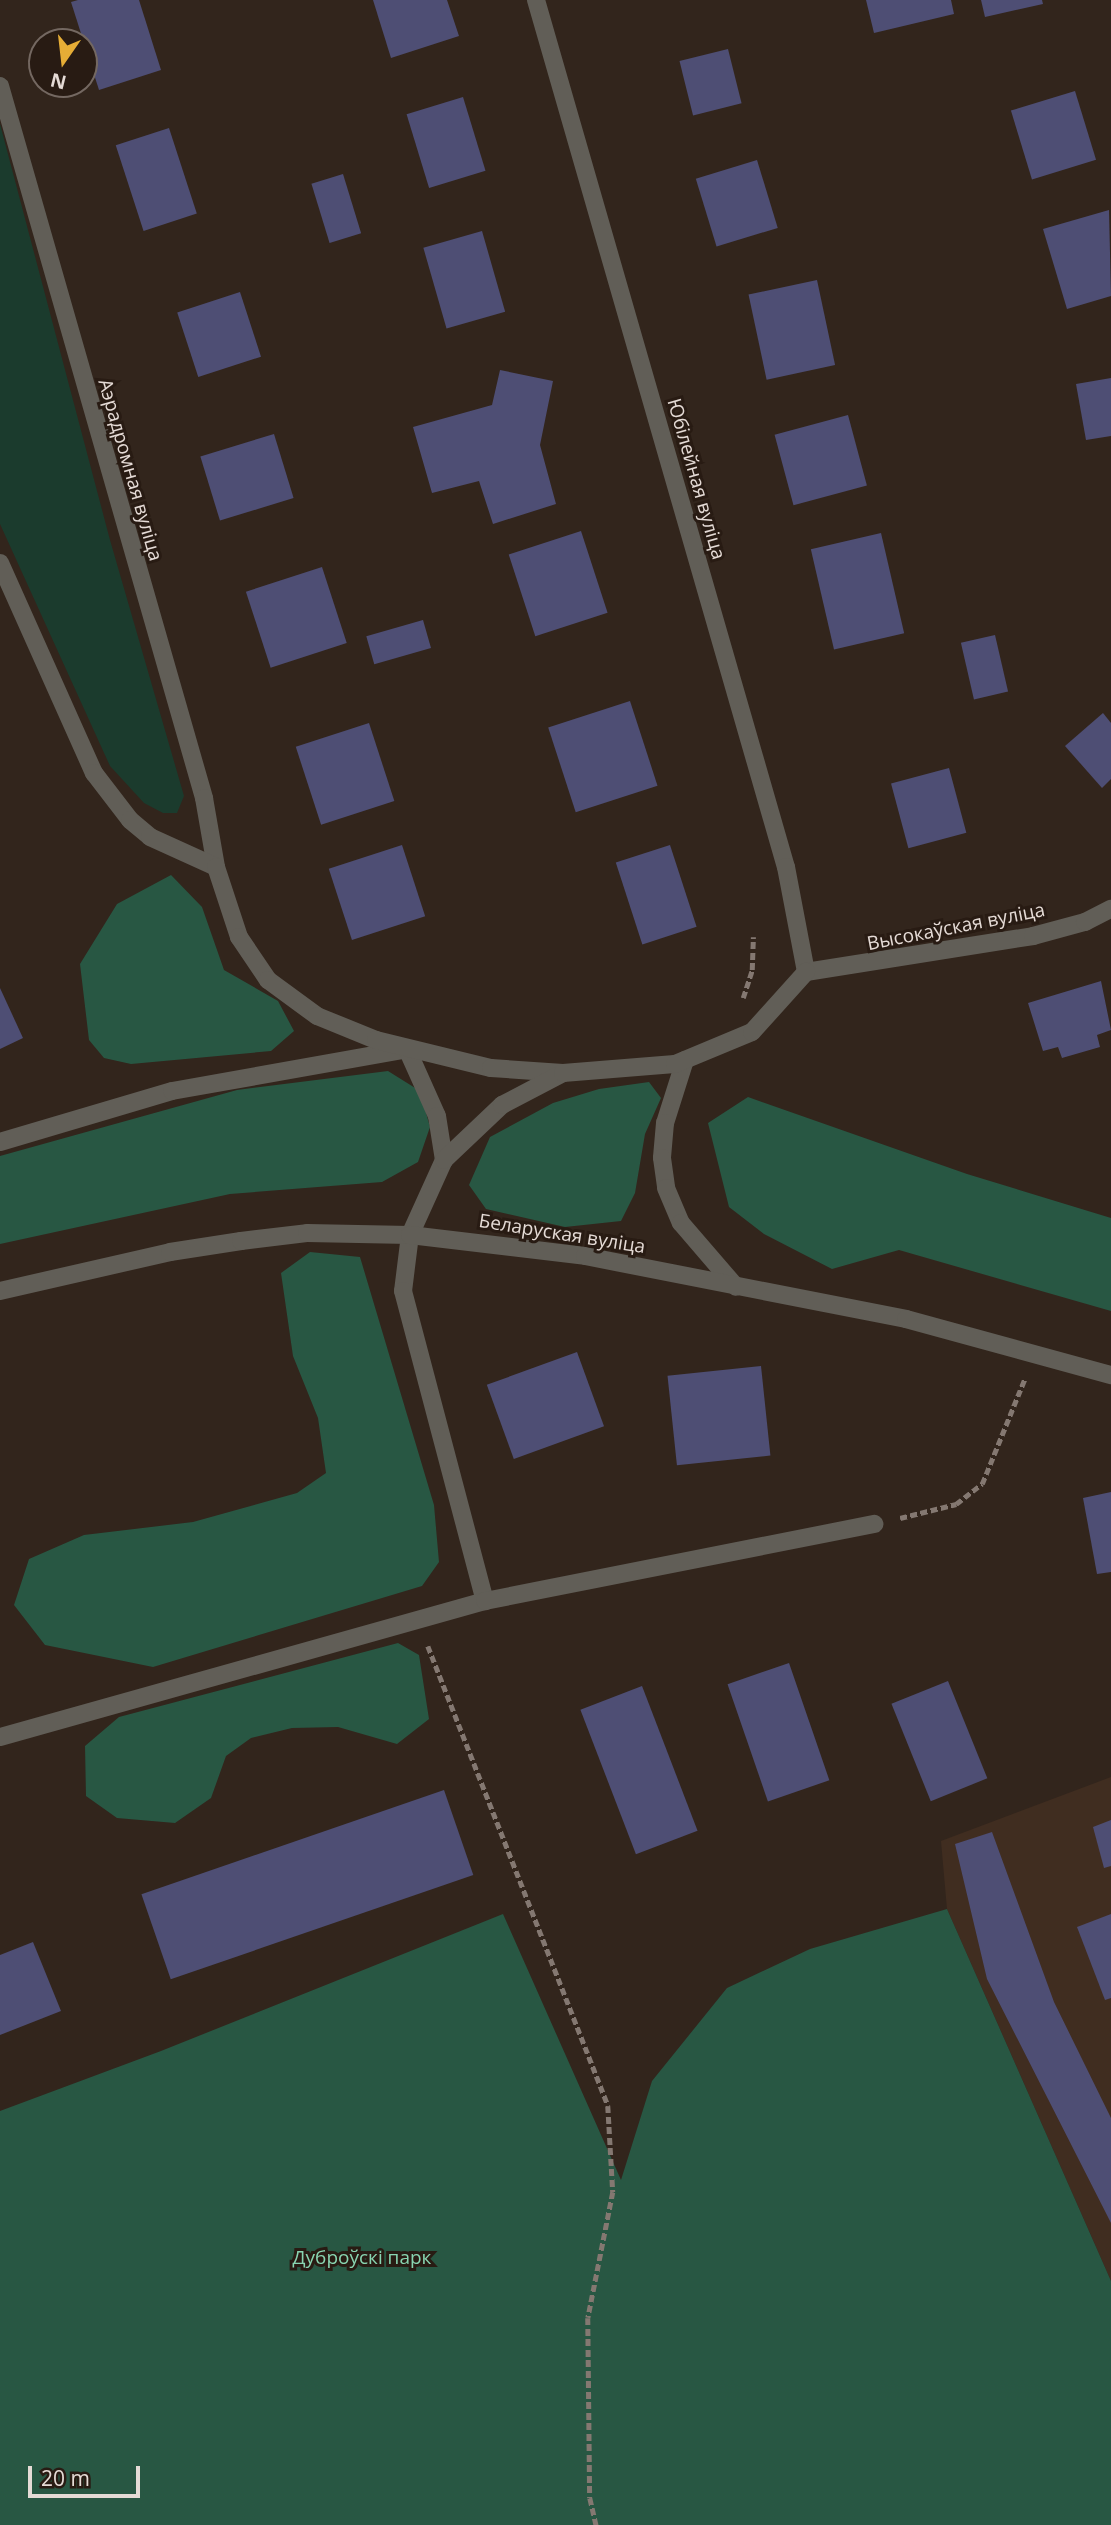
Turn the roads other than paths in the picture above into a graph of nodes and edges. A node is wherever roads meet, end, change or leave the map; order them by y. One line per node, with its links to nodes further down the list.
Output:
1 (536, 0): 6 (street, Юбілейная вуліца)
2 (0, 86): 4 (street, Аэрадромная вуліца)
3 (0, 563): 4 (street)
4 (216, 867): 7 (street, Аэрадромная вуліца)
5 (1111, 909): 6 (street, Высокаўская вуліца)
6 (806, 972): 8 (street)
7 (407, 1049): 9 (street, Аэрадромная вуліца); 10 (street); 11 (street)
8 (685, 1060): 9 (street); 13 (street)
9 (563, 1073): 11 (street)
10 (0, 1142)
11 (444, 1160): 12 (street)
12 (410, 1235): 13 (street, Беларуская вуліца); 14 (street, Беларуская вуліца); 17 (street)
13 (736, 1287): 15 (street, Беларуская вуліца)
14 (0, 1291)
15 (1111, 1376)
16 (874, 1524): 17 (street)
17 (485, 1601): 18 (street)
18 (0, 1737)

